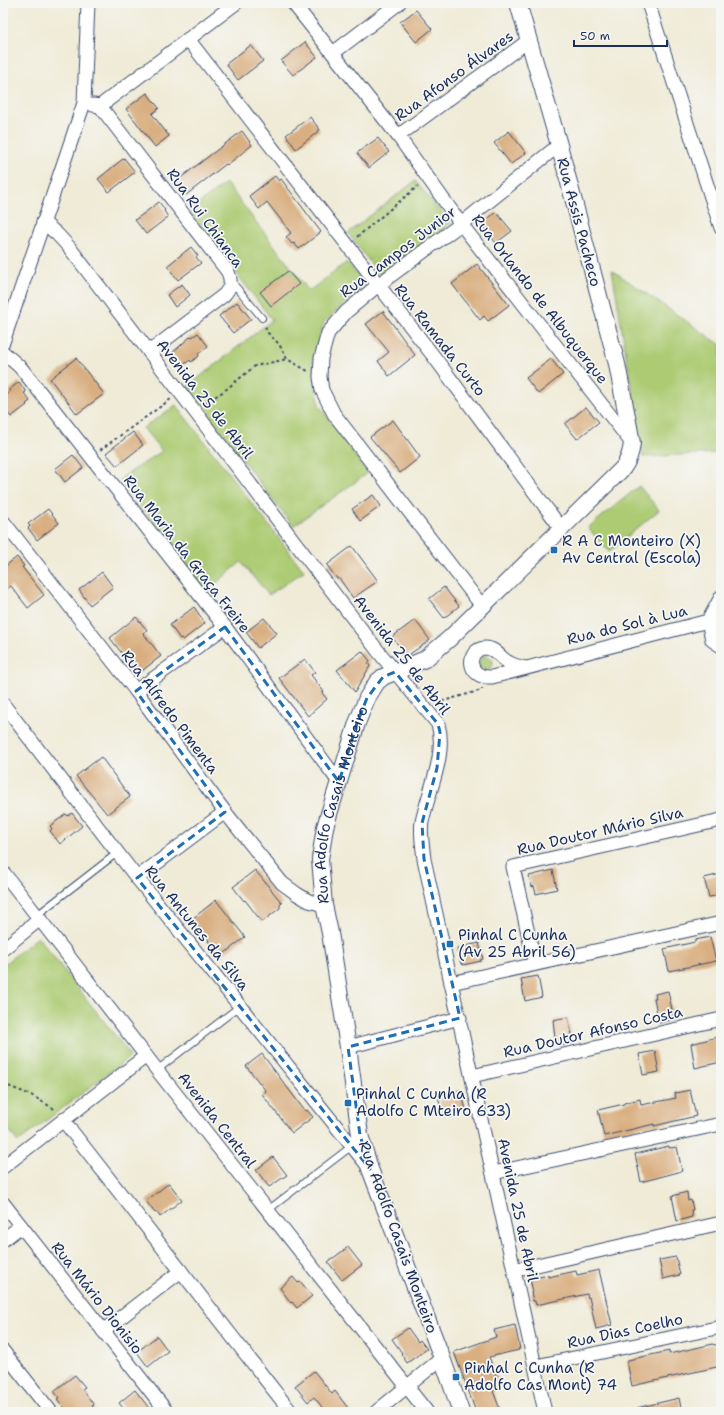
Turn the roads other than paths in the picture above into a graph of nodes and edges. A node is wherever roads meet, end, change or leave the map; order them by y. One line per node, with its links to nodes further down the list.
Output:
1 (88, 3): 10 (street)
2 (236, 3): 7 (street)
3 (293, 3): 9 (street, Rua Orlando de Albuquerque)
4 (399, 3): 9 (street)
5 (518, 3): 8 (street, Rua Assis Pacheco)
6 (648, 3): 16 (street)
7 (188, 39): 11 (street); 18 (street, Rua Ramada Curto)
8 (528, 41): 12 (street, Rua Afonso Álvares); 13 (street, Rua Assis Pacheco)
9 (333, 53): 12 (street, Rua Orlando de Albuquerque)
10 (84, 103): 11 (street); 14 (street)
11 (100, 106): 17 (street, Rua Rui Chianca)
12 (398, 136): 15 (street, Rua Orlando de Albuquerque)
13 (559, 145): 15 (street, Rua Campos Junior); 23 (street, Rua Assis Pacheco)
14 (43, 222): 20 (street); 22 (street, Avenida 25 de Abril)
15 (461, 224): 18 (street, Rua Campos Junior); 23 (street, Rua Orlando de Albuquerque)
16 (721, 228)
17 (231, 280): 19 (lane); 22 (street, Rua Rui Chianca)
18 (378, 285): 25 (street, Rua Ramada Curto); 27 (street, Rua Campos Junior)
19 (262, 318)
20 (3, 342)
21 (3, 352): 29 (street, Rua Maria da Graça Freire)
22 (149, 352): 32 (street, Avenida 25 de Abril)
23 (632, 443): 25 (street, Rua Adolfo Casais Monteiro)
24 (3, 521): 33 (street, Rua Alfredo Pimenta)
25 (561, 528): 27 (street, Rua Adolfo Casais Monteiro)
26 (721, 596): 28 (street, Rua do Sol à Lua)
27 (482, 606): 32 (street, Rua Adolfo Casais Monteiro)
28 (708, 621): 30 (street); 31 (street, Rua do Sol à Lua)
29 (225, 628): 33 (street); 35 (street, Rua Maria da Graça Freire)
30 (721, 646)
31 (526, 668): 31 (street, Rua do Sol à Lua)
32 (395, 672): 35 (street, Rua Adolfo Casais Monteiro); 46 (street, Avenida 25 de Abril)
33 (136, 691): 36 (street, Rua Alfredo Pimenta)
34 (3, 704): 38 (street, Rua Antunes da Silva)
35 (339, 782): 41 (street, Rua Adolfo Casais Monteiro)
36 (226, 812): 40 (street); 41 (street, Rua Alfredo Pimenta)
37 (721, 820): 45 (street, Rua Doutor Mário Silva)
38 (117, 853): 40 (street, Rua Antunes da Silva); 42 (lane)
39 (3, 872): 42 (street, Avenida Central)
40 (137, 878): 47 (street, Rua Antunes da Silva)
41 (324, 905): 50 (street, Rua Adolfo Casais Monteiro)
42 (39, 917): 44 (street); 51 (street, Avenida Central)
43 (721, 923): 45 (street)
44 (3, 949)
45 (535, 964): 46 (street)
46 (451, 983): 48 (street, Avenida 25 de Abril)
47 (240, 1006): 52 (lane); 56 (street, Rua Antunes da Silva)
48 (460, 1018): 50 (street); 53 (street, Avenida 25 de Abril)
49 (721, 1020): 53 (street, Rua Doutor Afonso Costa)
50 (348, 1047): 58 (street, Rua Adolfo Casais Monteiro)
51 (146, 1056): 52 (street, Avenida Central); 54 (street)
52 (157, 1070): 61 (street, Avenida Central)
53 (472, 1076): 59 (street, Avenida 25 de Abril)
54 (65, 1118): 57 (street); 65 (street)
55 (721, 1124): 59 (street)
56 (352, 1146): 58 (street, Rua Antunes da Silva); 61 (lane)
57 (3, 1167)
58 (370, 1169): 70 (street, Rua Adolfo Casais Monteiro)
59 (493, 1173): 66 (street, Avenida 25 de Abril)
60 (3, 1204): 63 (street, Rua Mário Dionisio)
61 (268, 1210): 72 (street, Avenida Central)
62 (721, 1223): 66 (street)
63 (21, 1226): 64 (street); 68 (street, Rua Mário Dionisio)
64 (3, 1240)
65 (181, 1270): 68 (street); 75 (street)
66 (515, 1270): 71 (street, Avenida 25 de Abril)
67 (721, 1327): 71 (street, Rua Dias Coelho)
68 (103, 1331): 74 (street, Rua Mário Dionisio)
69 (3, 1351): 73 (street)
70 (442, 1358): 72 (street); 78 (street, Rua Adolfo Casais Monteiro)
71 (536, 1366): 79 (street, Avenida 25 de Abril)
72 (407, 1386): 76 (street); 77 (street, Avenida Central)
73 (51, 1412)
74 (167, 1412)
75 (291, 1412)
76 (376, 1412)
77 (427, 1412)
78 (460, 1412)
79 (545, 1412)

